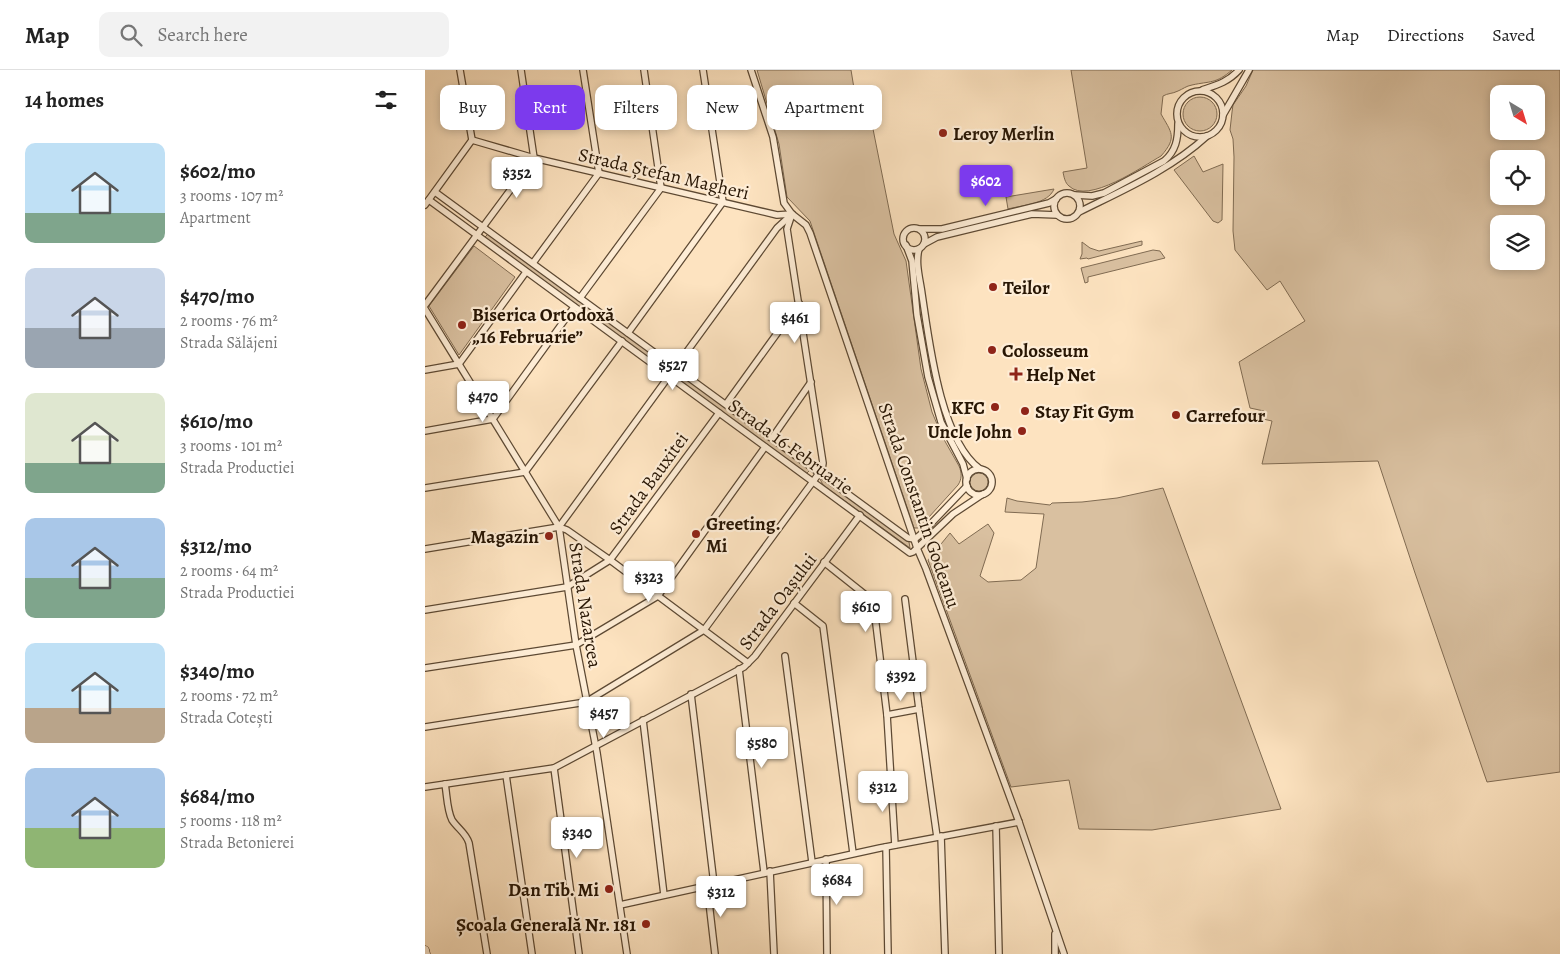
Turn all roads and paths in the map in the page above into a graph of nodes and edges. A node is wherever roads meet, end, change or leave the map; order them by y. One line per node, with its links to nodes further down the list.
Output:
1 (460, 70): 13 (street)
2 (521, 70): 14 (street)
3 (583, 70): 15 (street)
4 (644, 70): 16 (street)
5 (703, 70): 20 (street)
6 (751, 70): 23 (street, Strada Constantin Godeanu)
7 (1239, 70): 9 (street)
8 (1249, 70): 10 (street)
9 (1199, 91): 10 (street); 11 (street)
10 (1223, 115): 12 (street)
11 (1178, 124): 12 (street); 18 (street)
12 (1207, 136): 22 (street)
13 (472, 140): 14 (street, Strada Ștefan Magheri); 17 (street)
14 (534, 158): 15 (street, Strada Ștefan Magheri); 25 (street)
15 (599, 173): 16 (street, Strada Ștefan Magheri); 31 (street)
16 (661, 188): 20 (street, Strada Ștefan Magheri); 33 (street)
17 (435, 192): 21 (street); 25 (street, Strada 16 Februarie)
18 (1075, 195): 19 (street); 22 (street)
19 (1056, 199): 24 (street); 26 (street)
20 (723, 202): 23 (street, Strada Ștefan Magheri); 37 (street)
21 (427, 203): 27 (street, Strada 16 Februarie)
22 (1079, 212): 24 (street)
23 (792, 214): 34 (street); 40 (street); 59 (street, Strada Constantin Godeanu)
24 (1057, 215): 28 (street)
25 (483, 227): 27 (street); 31 (street, Strada 16 Februarie)
26 (920, 229): 28 (street); 29 (street)
27 (477, 235): 32 (street, Strada 16 Februarie); 35 (street)
28 (924, 244): 30 (street)
29 (906, 245): 30 (street); 54 (street)
30 (919, 249): 50 (street)
31 (533, 263): 33 (street, Strada 16 Februarie)
32 (526, 272): 36 (street, Strada 16 Februarie); 39 (street)
33 (580, 298): 37 (street, Strada 16 Februarie)
34 (799, 303): 43 (street); 44 (street)
35 (425, 307): 39 (street)
36 (574, 307): 38 (street, Strada 16 Februarie); 46 (street)
37 (629, 333): 40 (street, Strada 16 Februarie)
38 (622, 341): 42 (street, Strada 16 Februarie); 51 (street)
39 (459, 364): 41 (street); 46 (street)
40 (675, 368): 42 (street); 44 (street, Strada 16 Februarie)
41 (425, 370)
42 (669, 376): 45 (street, Strada 16 Februarie); 58 (street)
43 (811, 382): 48 (street); 52 (street)
44 (726, 404): 48 (street, Strada 16 Februarie)
45 (719, 412): 49 (street, Strada 16 Februarie); 62 (street, Strada Bauxitei)
46 (493, 419): 47 (street); 51 (street)
47 (425, 431)
48 (772, 438): 52 (street, Strada 16 Februarie)
49 (765, 447): 53 (street, Strada 16 Februarie); 65 (street)
50 (980, 469): 54 (street); 56 (street)
51 (525, 472): 55 (street); 58 (street)
52 (820, 472): 53 (street); 59 (street, Strada 16 Februarie)
53 (813, 481): 57 (street, Strada 16 Februarie); 69 (street)
54 (967, 482): 56 (street); 59 (street)
55 (425, 488)
56 (983, 494): 60 (street)
57 (859, 515): 60 (street, Strada 16 Februarie); 63 (street, Strada Oașului)
58 (559, 527): 61 (street); 62 (street); 64 (street, Strada Nazarcea)
59 (915, 539): 60 (street, Strada Constantin Godeanu)
60 (917, 548): 86 (street, Strada Constantin Godeanu)
61 (425, 549)
62 (610, 560): 64 (street, Strada Bauxitei); 65 (street)
63 (824, 562): 67 (street, Strada Oașului); 78 (street)
64 (567, 587): 68 (street, Strada Bauxitei); 70 (street, Strada Nazarcea)
65 (657, 596): 69 (street); 70 (street)
66 (905, 599): 77 (street)
67 (794, 603): 72 (street, Strada Oașului); 91 (street)
68 (425, 610)
69 (704, 630): 72 (street); 76 (street)
70 (576, 645): 73 (street); 76 (street, Strada Nazarcea)
71 (785, 656): 93 (street)
72 (748, 663): 74 (street, Strada Oașului)
73 (425, 668)
74 (739, 669): 75 (street, Strada Oașului); 94 (street)
75 (691, 694): 79 (street, Strada Oașului); 95 (street)
76 (586, 702): 80 (street); 81 (street, Strada Nazarcea)
77 (919, 709): 78 (street); 88 (street)
78 (887, 715): 89 (street)
79 (643, 720): 81 (street, Strada Oașului); 96 (street)
80 (425, 727)
81 (595, 746): 82 (street, Strada Oașului); 97 (street, Strada Nazarcea)
82 (554, 768): 83 (street, Strada Oașului); 103 (street)
83 (506, 775): 84 (street, Strada Oașului); 102 (street)
84 (445, 784): 85 (street, Strada Oașului); 101 (street)
85 (425, 787)
86 (1019, 822): 87 (street); 98 (street, Strada Constantin Godeanu)
87 (996, 826): 88 (street); 110 (street)
88 (939, 836): 89 (street); 109 (street)
89 (895, 845): 90 (street)
90 (886, 846): 91 (street); 108 (street)
91 (853, 853): 92 (street)
92 (826, 859): 93 (street); 107 (street)
93 (812, 862): 94 (street)
94 (767, 872): 95 (street); 106 (street)
95 (711, 885): 96 (street); 105 (street)
96 (665, 895): 97 (street)
97 (620, 905): 104 (street, Strada Nazarcea)
98 (1055, 928): 111 (street); 112 (street, Strada Constantin Godeanu)
99 (425, 950): 100 (street)
100 (426, 954)
101 (487, 954)
102 (532, 954)
103 (579, 954)
104 (627, 954)
105 (715, 954)
106 (774, 954)
107 (827, 954)
108 (888, 954)
109 (945, 954)
110 (999, 954)
111 (1055, 954)
112 (1064, 954)

